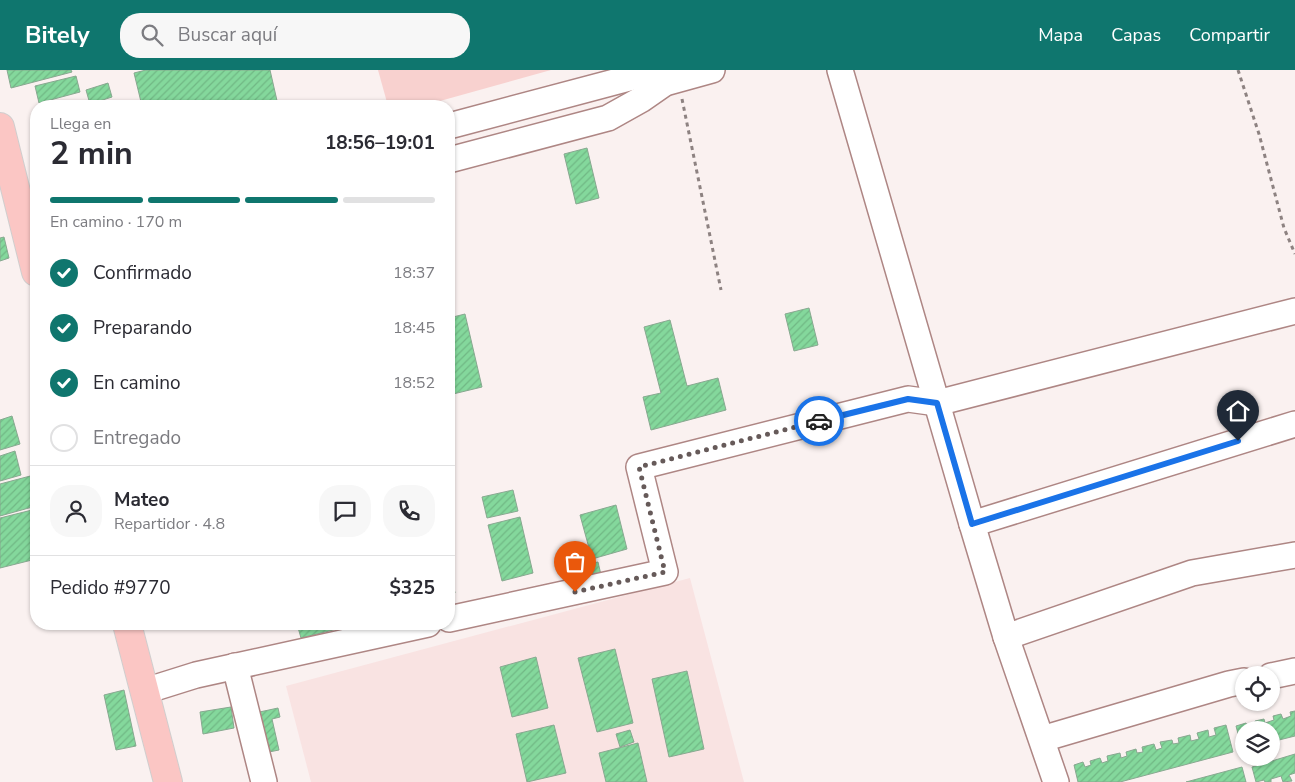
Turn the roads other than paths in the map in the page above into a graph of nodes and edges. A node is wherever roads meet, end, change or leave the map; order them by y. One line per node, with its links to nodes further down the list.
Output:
1 (712, 70): 3 (street)
2 (840, 70): 9 (street)
3 (638, 81): 4 (street); 6 (street)
4 (455, 125)
5 (0, 127): 7 (main road)
6 (455, 158)
7 (30, 225)
8 (1295, 311): 9 (street)
9 (937, 403): 11 (street); 13 (street)
10 (1295, 424): 11 (street)
11 (972, 524): 16 (street)
12 (1295, 555): 16 (street)
13 (455, 618)
14 (129, 630): 21 (main road)
15 (400, 630): 17 (street)
16 (1006, 637): 22 (street)
17 (235, 666): 21 (street); 24 (street)
18 (1295, 671): 19 (street)
19 (1280, 674)
20 (1235, 683): 22 (street)
21 (145, 691): 23 (main road)
22 (1042, 739): 25 (street)
23 (168, 782)
24 (264, 782)
25 (1056, 782)

